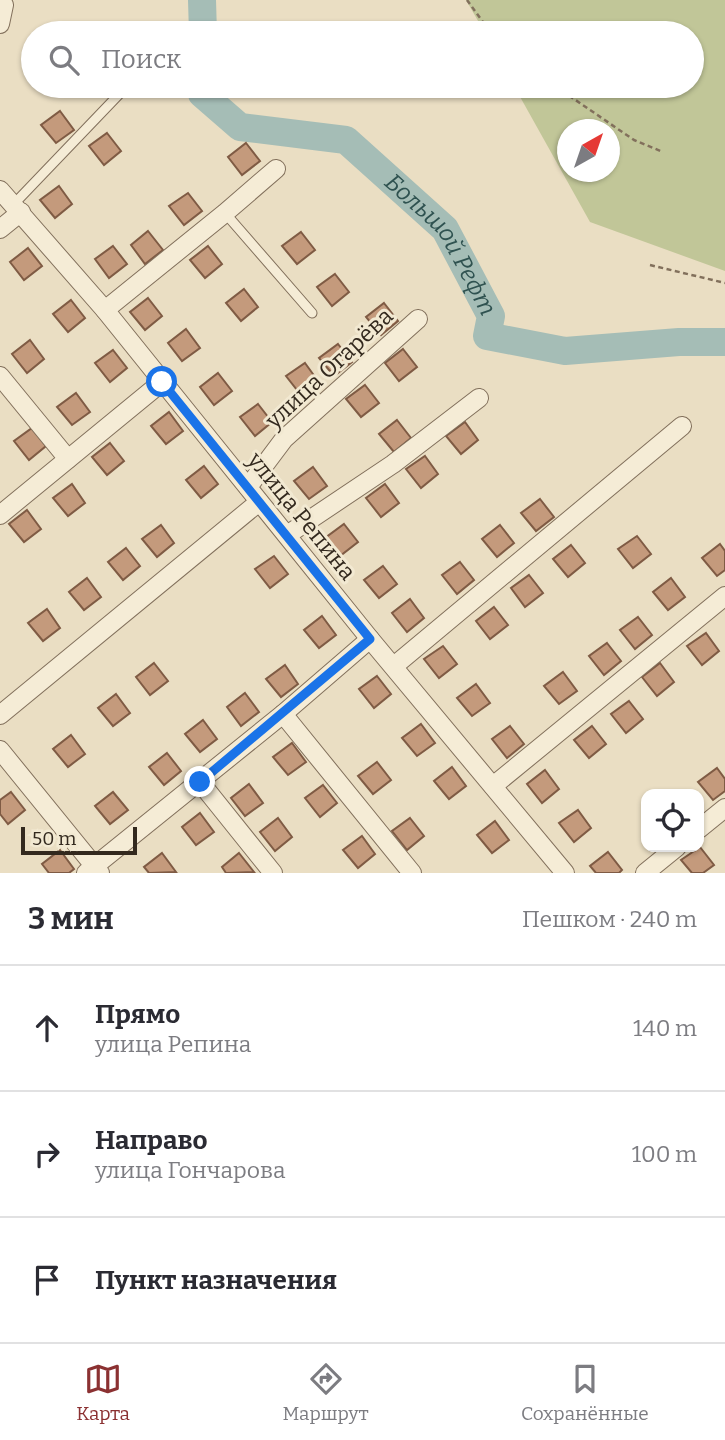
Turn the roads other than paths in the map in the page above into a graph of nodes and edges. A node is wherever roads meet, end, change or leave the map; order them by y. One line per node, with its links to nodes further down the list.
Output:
1 (0, 0): 2 (street)
2 (0, 24)
3 (116, 98): 6 (lane)
4 (276, 169): 7 (street)
5 (0, 190): 6 (street, улица Репина)
6 (17, 209): 8 (street); 9 (street, улица Репина)
7 (225, 213): 9 (street); 10 (lane)
8 (0, 229)
9 (106, 310): 13 (street, улица Репина)
10 (312, 313)
11 (418, 319): 17 (street, улица Огарёва)
12 (0, 376): 16 (street)
13 (162, 382): 16 (street); 17 (street, улица Репина)
14 (479, 398): 20 (street)
15 (682, 426): 23 (street)
16 (68, 459): 19 (street)
17 (248, 487): 18 (street, улица Репина)
18 (259, 502): 20 (street, улица Репина); 25 (street)
19 (0, 515)
20 (287, 535): 22 (street, улица Репина)
21 (725, 596): 28 (street)
22 (370, 639): 23 (street, улица Репина); 24 (street)
23 (394, 666): 28 (street, улица Репина)
24 (283, 714): 27 (street); 34 (street)
25 (0, 715)
26 (0, 750): 32 (street)
27 (200, 782): 32 (street); 33 (street)
28 (493, 786): 35 (street, улица Репина)
29 (725, 808): 30 (street)
30 (704, 825)
31 (671, 852): 36 (street)
32 (93, 871)
33 (273, 873)
34 (412, 873)
35 (565, 873)
36 (645, 873)

